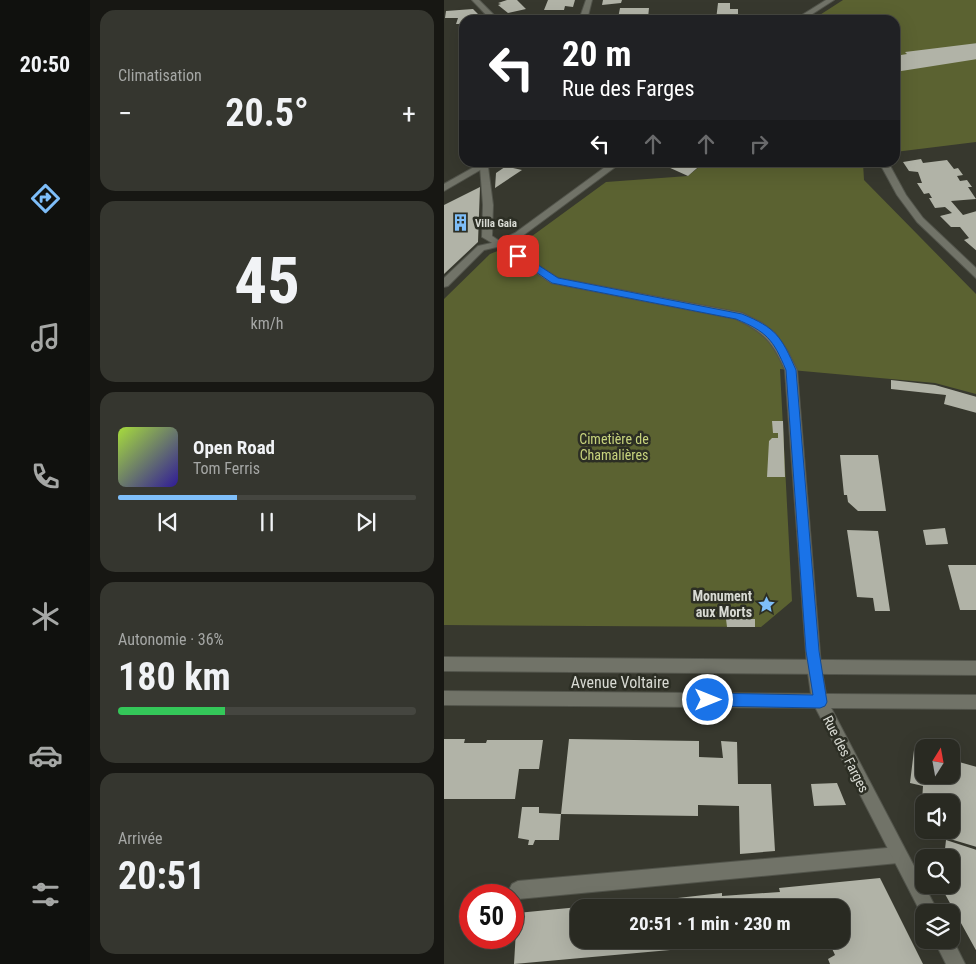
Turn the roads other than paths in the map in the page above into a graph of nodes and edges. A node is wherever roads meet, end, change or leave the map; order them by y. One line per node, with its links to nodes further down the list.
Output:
1 (475, 0): 4 (street)
2 (589, 0): 5 (street)
3 (831, 0): 6 (street)
4 (490, 15)
5 (584, 15)
6 (806, 15)
7 (483, 167): 11 (street)
8 (487, 167): 12 (street, Rue des Farges)
9 (611, 167): 12 (street)
10 (887, 167): 13 (street)
11 (444, 188)
12 (500, 244): 14 (street); 16 (street, Rue des Farges)
13 (976, 276)
14 (444, 284)
15 (444, 664): 16 (street, Avenue Voltaire)
16 (814, 666): 17 (street, Avenue Voltaire); 19 (street, Rue des Farges)
17 (976, 668)
18 (444, 698): 19 (street, Avenue Voltaire)
19 (820, 702): 20 (street, Avenue Voltaire); 21 (street, Rue des Farges)
20 (976, 702)
21 (898, 855): 22 (street); 23 (street, Rue des Farges)
22 (524, 889)
23 (925, 904)
24 (948, 949): 25 (street)
25 (956, 964)

